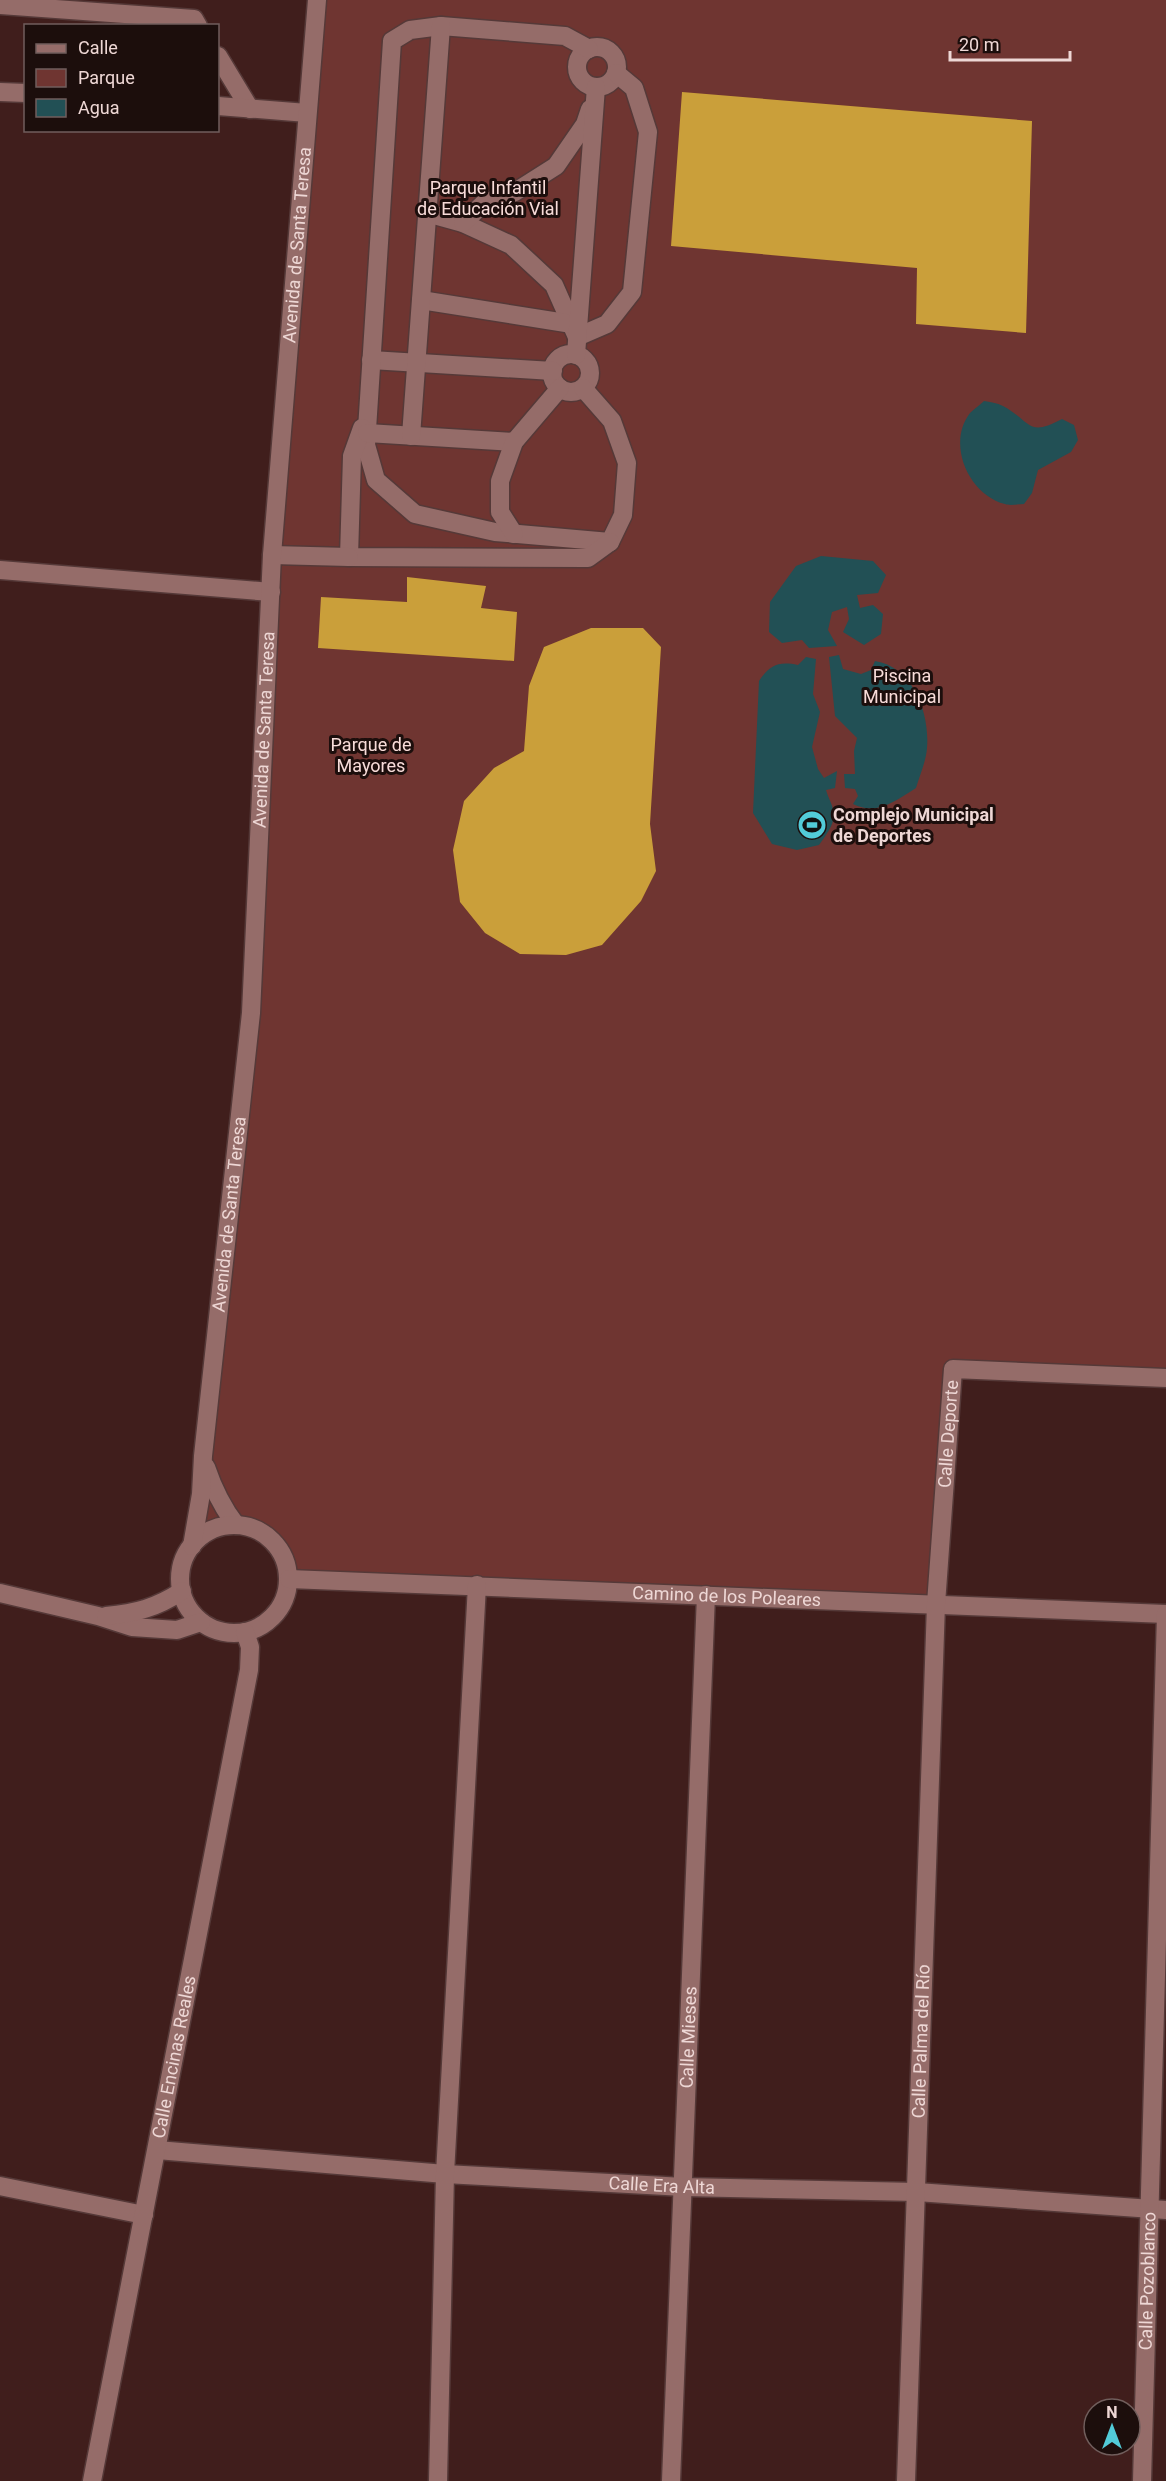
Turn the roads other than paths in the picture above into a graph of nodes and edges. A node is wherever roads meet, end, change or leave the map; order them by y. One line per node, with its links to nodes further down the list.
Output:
1 (317, 0): 13 (street, Avenida de Santa Teresa)
2 (0, 5): 3 (street)
3 (197, 24)
4 (441, 26): 5 (street); 14 (street); 18 (street)
5 (589, 49): 7 (street); 8 (street)
6 (219, 58): 12 (street)
7 (616, 73): 8 (street); 17 (street)
8 (597, 87): 15 (street); 17 (street)
9 (0, 92): 10 (street)
10 (24, 93)
11 (219, 106): 12 (street)
12 (250, 109): 13 (street)
13 (307, 113): 28 (street, Avenida de Santa Teresa)
14 (427, 213): 15 (street); 16 (street)
15 (464, 223): 17 (street)
16 (421, 300): 17 (street); 19 (street)
17 (575, 339): 20 (street); 21 (street)
18 (371, 360): 19 (street); 22 (street)
19 (416, 363): 20 (street); 24 (street)
20 (556, 380): 21 (street); 25 (street)
21 (583, 388): 27 (street)
22 (368, 412): 23 (street); 29 (street)
23 (367, 433): 24 (street); 26 (street)
24 (411, 436): 25 (street)
25 (514, 442): 26 (street)
26 (514, 534): 27 (street)
27 (610, 542): 29 (street)
28 (272, 555): 29 (street); 31 (street, Avenida de Santa Teresa)
29 (349, 557)
30 (0, 570): 31 (street)
31 (271, 592): 33 (street, Avenida de Santa Teresa)
32 (1166, 1378): 41 (street, Calle Deporte)
33 (203, 1456): 34 (street, Avenida de Santa Teresa); 35 (street, Avenida de Santa Teresa)
34 (236, 1525): 35 (street); 36 (street)
35 (192, 1546): 38 (street)
36 (289, 1579): 37 (street, Camino de los Poleares); 45 (street)
37 (477, 1585): 40 (street, Camino de los Poleares); 47 (street)
38 (182, 1591): 43 (street); 44 (street)
39 (0, 1593): 43 (street)
40 (706, 1595): 41 (street, Camino de los Poleares); 49 (street, Calle Mieses)
41 (936, 1604): 42 (street, Camino de los Poleares); 50 (street, Calle Palma del Río)
42 (1166, 1614): 51 (street, Calle Pozoblanco)
43 (98, 1616): 44 (street)
44 (201, 1622): 45 (street)
45 (245, 1632): 46 (street, Calle Encinas Reales)
46 (157, 2150): 47 (street, Calle Era Alta); 52 (street, Calle Encinas Reales)
47 (445, 2174): 49 (street, Calle Era Alta); 54 (street)
48 (0, 2186): 52 (street)
49 (684, 2187): 50 (street, Calle Era Alta); 55 (street, Calle Mieses)
50 (917, 2192): 51 (street, Calle Era Alta); 56 (street, Calle Palma del Río)
51 (1158, 2210): 57 (street, Calle Pozoblanco)
52 (144, 2215): 53 (street, Calle Encinas Reales)
53 (92, 2481)
54 (438, 2481)
55 (671, 2481)
56 (906, 2481)
57 (1142, 2481)

